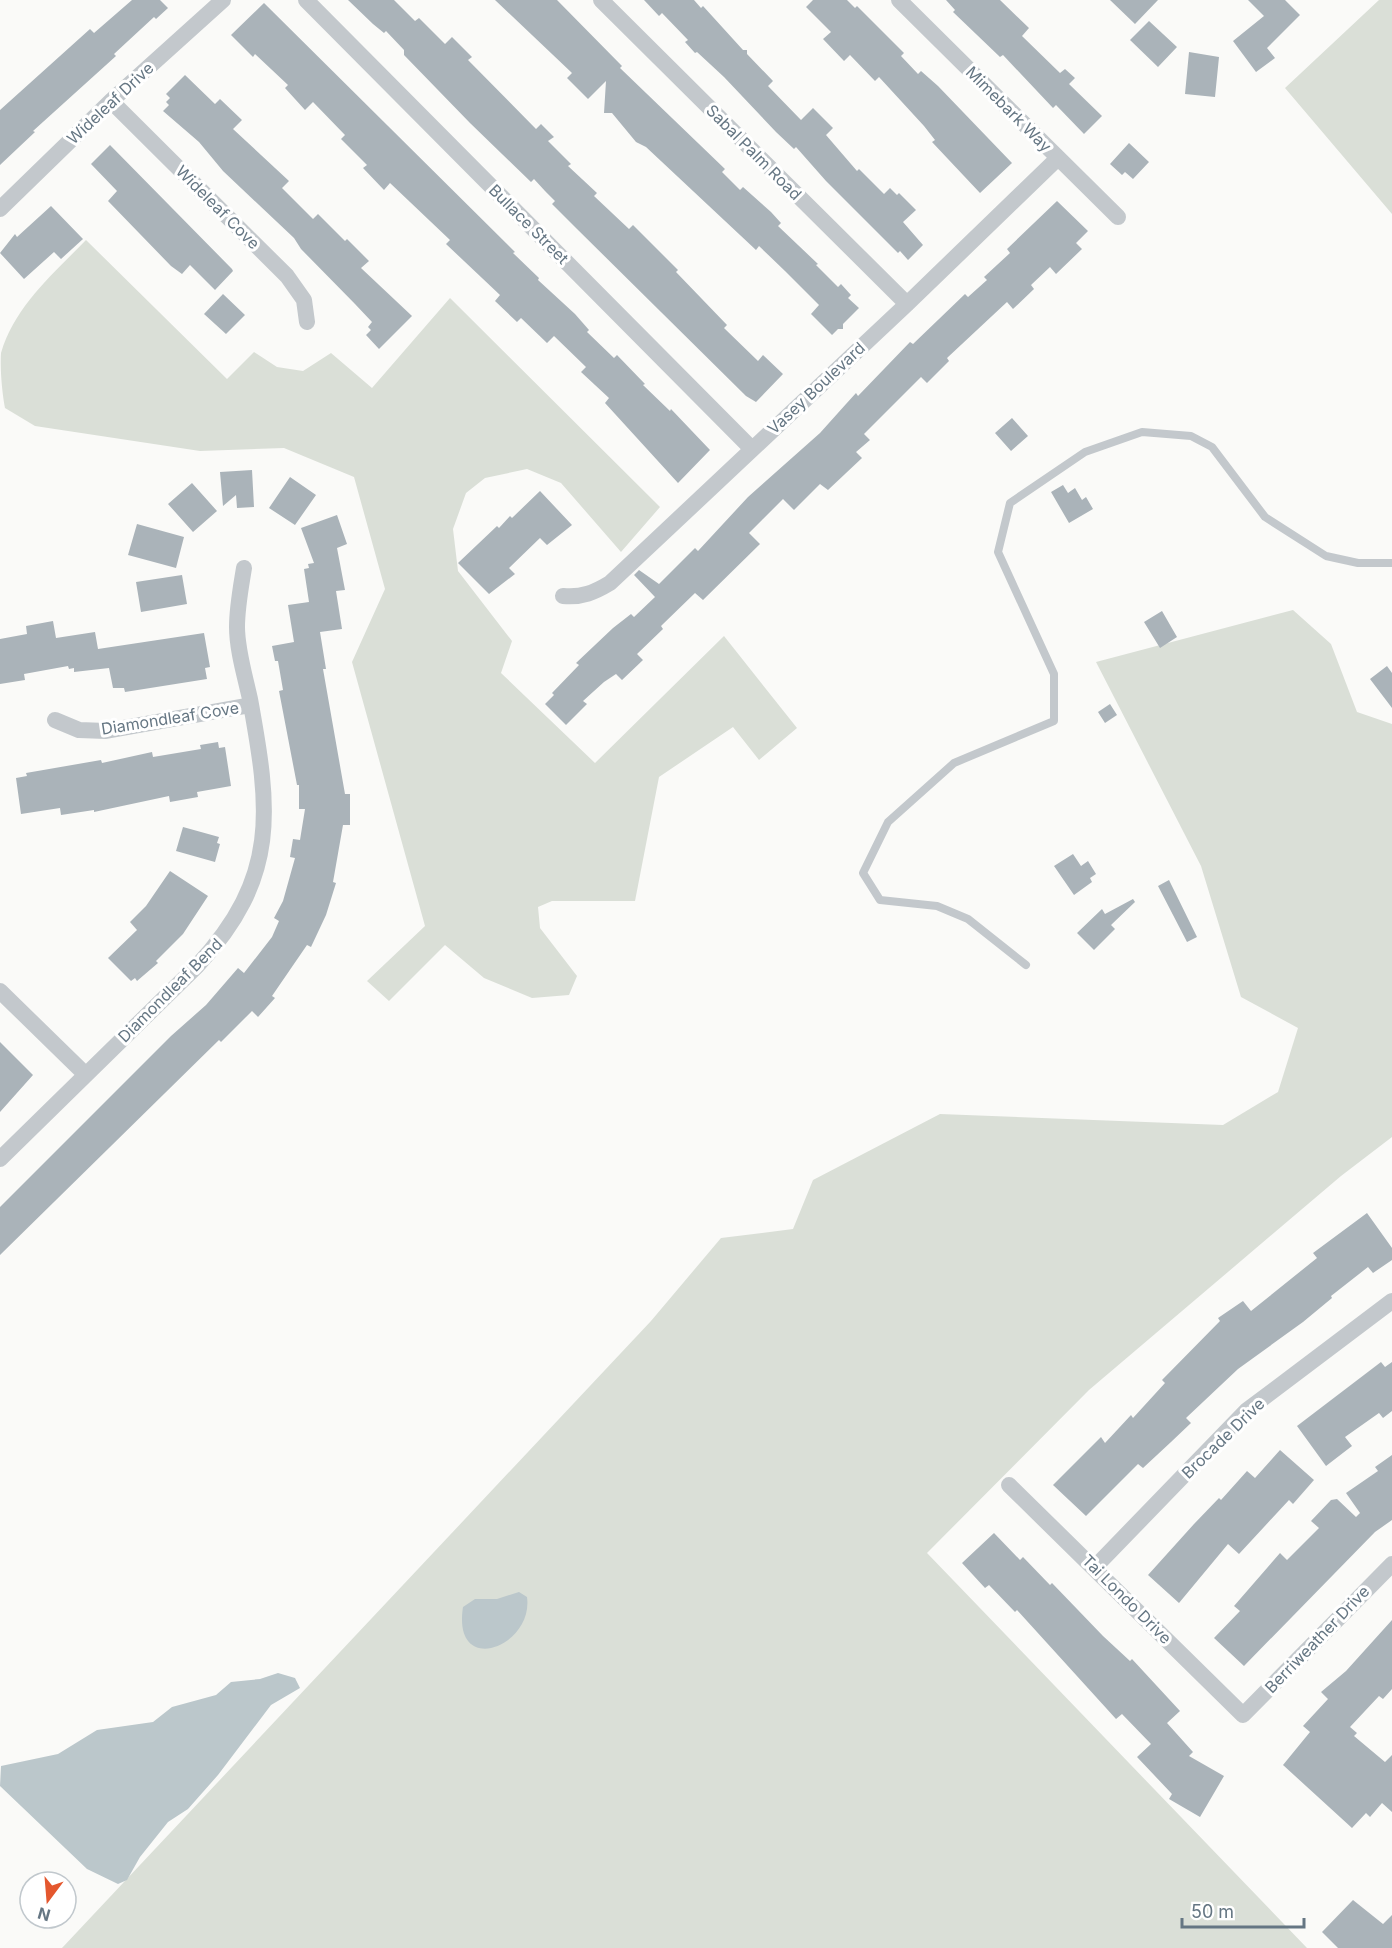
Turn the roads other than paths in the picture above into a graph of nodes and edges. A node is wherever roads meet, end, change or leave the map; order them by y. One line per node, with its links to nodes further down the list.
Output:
1 (223, 0): 5 (street, Wideleaf Drive)
2 (306, 0): 11 (street, Bullace Street)
3 (600, 0): 9 (street, Sabal Palm Road)
4 (899, 0): 6 (street, Mimebark Way)
5 (111, 101): 7 (street, Wideleaf Drive); 10 (street, Wideleaf Cove)
6 (1058, 158): 8 (street, Mimebark Way); 9 (street, Vasey Boulevard)
7 (0, 209)
8 (1119, 217)
9 (907, 304): 11 (street, Vasey Boulevard)
10 (307, 322)
11 (751, 448): 14 (street, Vasey Boulevard)
12 (1392, 563): 17 (lane)
13 (244, 568): 15 (street, Diamondleaf Bend)
14 (563, 596)
15 (251, 705): 16 (street, Diamondleaf Cove); 19 (street, Diamondleaf Bend)
16 (55, 720)
17 (1026, 965)
18 (0, 991): 19 (street)
19 (85, 1074): 20 (street, Diamondleaf Bend)
20 (0, 1160)
21 (1392, 1301): 24 (street, Brocade Drive)
22 (1009, 1485): 24 (street, Tai Londo Drive)
23 (1392, 1564): 25 (street, Berriweather Drive)
24 (1095, 1567): 25 (street, Tai Londo Drive)
25 (1243, 1715)

